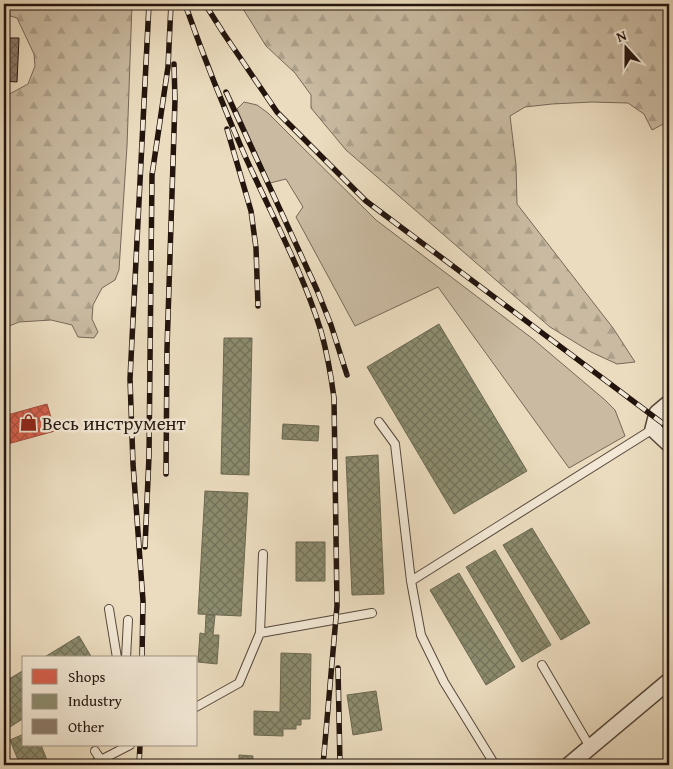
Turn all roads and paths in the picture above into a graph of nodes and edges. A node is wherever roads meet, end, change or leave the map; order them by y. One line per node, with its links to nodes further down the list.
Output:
1 (669, 404): 3 (street)
2 (379, 422): 6 (lane)
3 (653, 429): 4 (street); 6 (lane)
4 (669, 444)
5 (263, 554): 10 (lane)
6 (411, 581): 21 (lane)
7 (109, 609): 11 (lane)
8 (372, 614): 10 (lane)
9 (128, 620): 12 (lane)
10 (260, 633): 15 (lane)
11 (117, 656)
12 (126, 656)
13 (542, 665): 17 (lane)
14 (669, 681): 17 (street)
15 (198, 706)
16 (122, 747): 19 (lane)
17 (590, 748): 22 (street)
18 (95, 750): 19 (lane)
19 (101, 760): 20 (lane)
20 (91, 765)
21 (495, 765)
22 (569, 765)

